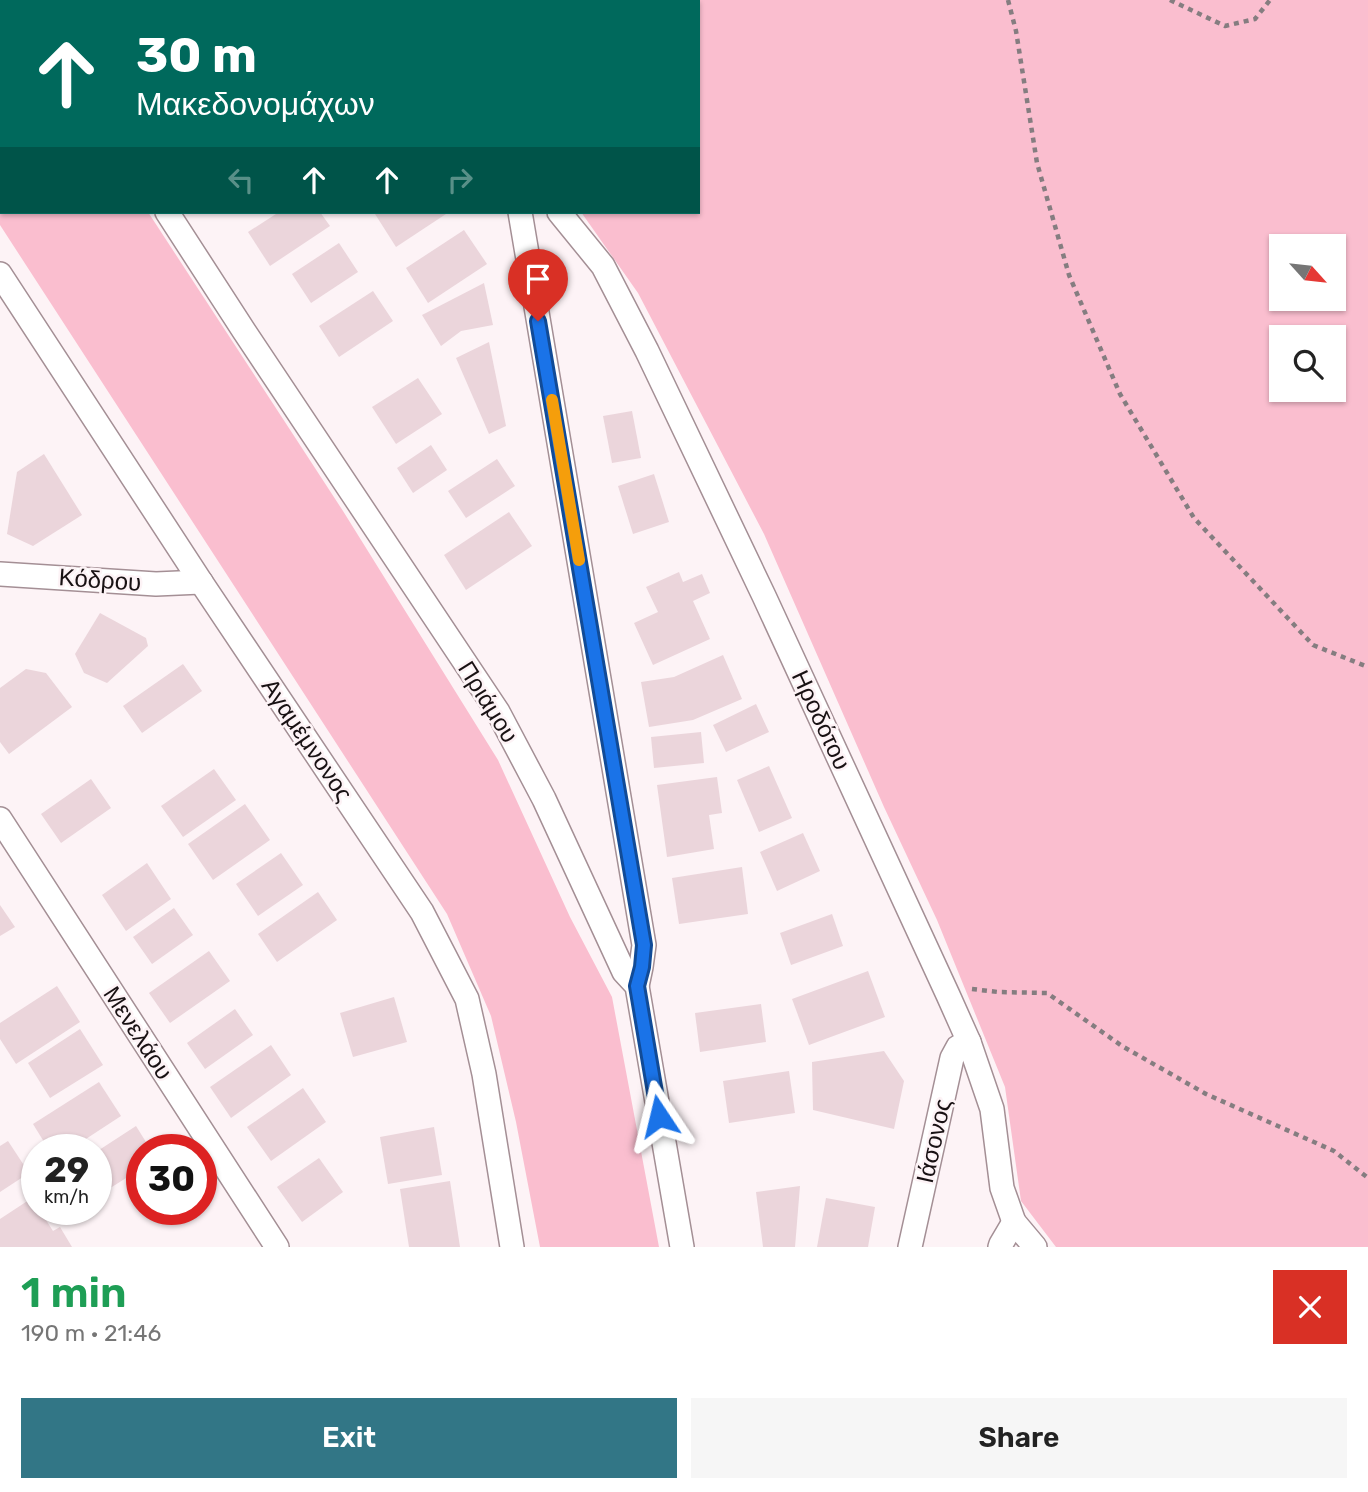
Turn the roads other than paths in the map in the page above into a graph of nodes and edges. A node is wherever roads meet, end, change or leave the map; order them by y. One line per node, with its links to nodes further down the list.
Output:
1 (168, 214): 8 (street, Πριάμου)
2 (520, 214): 8 (street)
3 (561, 214): 9 (street, Ηροδότου)
4 (0, 274): 6 (street, Αγαμέμνονος)
5 (0, 574): 6 (street, Κόδρου)
6 (201, 582): 12 (street, Αγαμέμνονος)
7 (0, 818): 11 (street, Μενελάου)
8 (637, 986): 13 (street, Πριάμου)
9 (969, 1042): 10 (street, Ηροδότου); 14 (street, Ιάσονος)
10 (1014, 1222): 15 (street); 16 (street, Ηροδότου)
11 (277, 1247)
12 (512, 1247)
13 (682, 1247)
14 (910, 1247)
15 (1000, 1247)
16 (1035, 1247)

